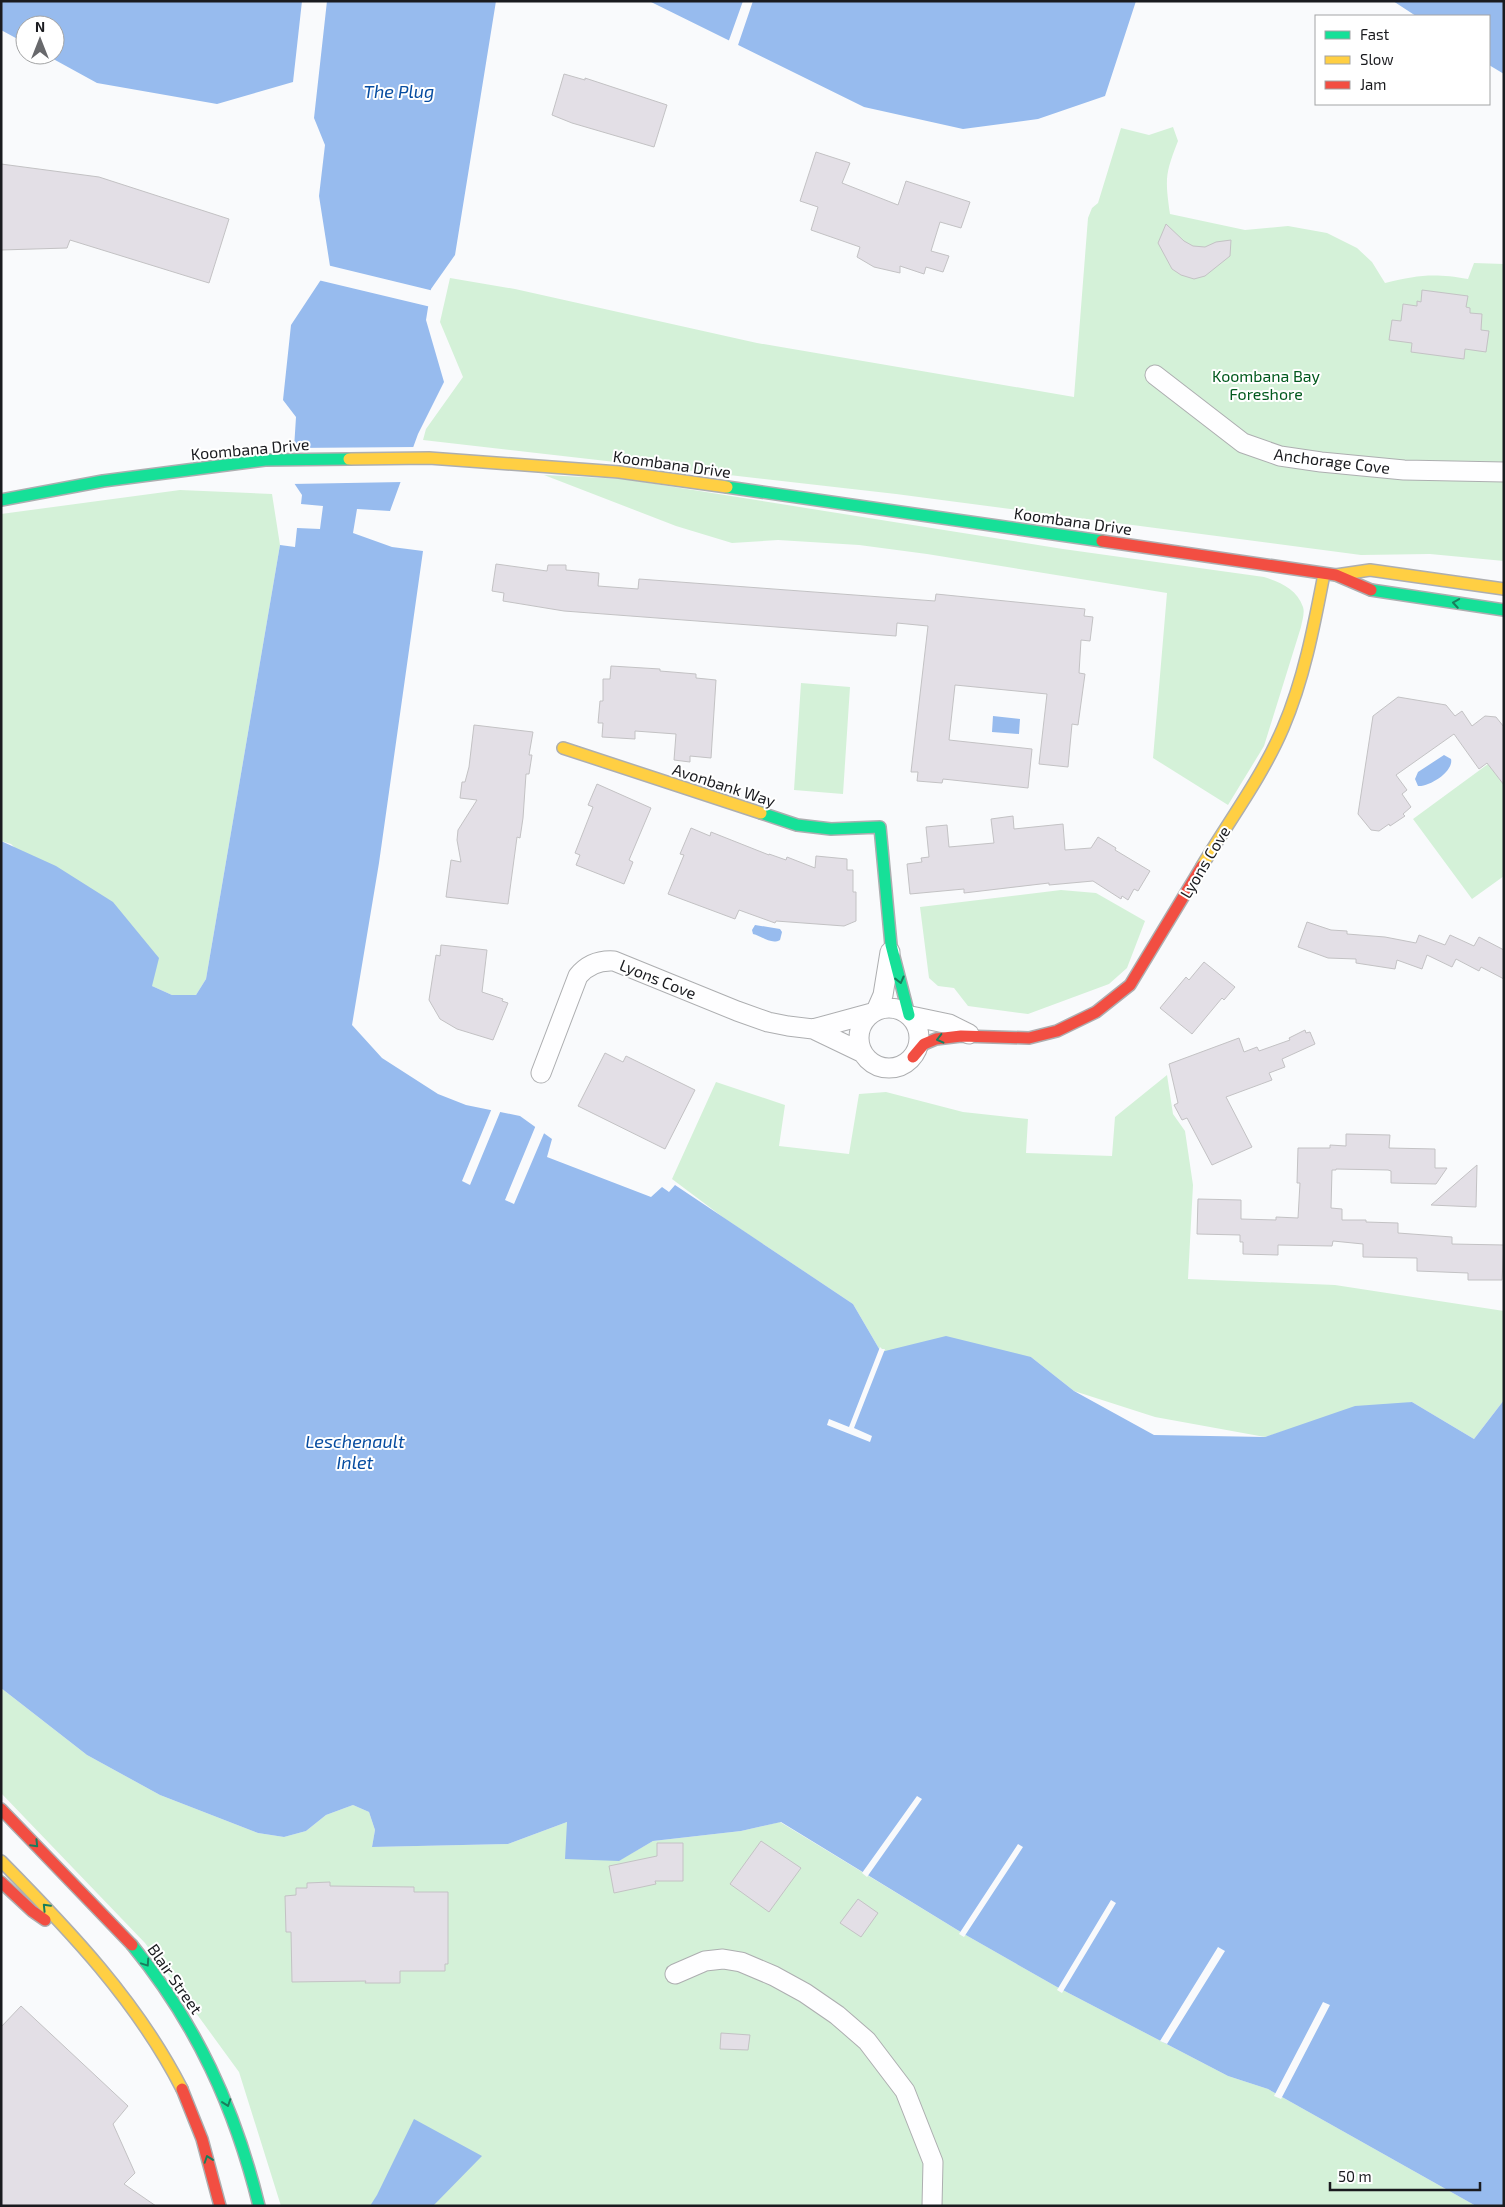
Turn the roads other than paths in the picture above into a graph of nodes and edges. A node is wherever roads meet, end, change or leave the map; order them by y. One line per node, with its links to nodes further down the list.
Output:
1 (1155, 375): 2 (street, Anchorage Cove)
2 (1504, 472)
3 (1, 500): 4 (main road, Koombana Drive)
4 (1330, 574): 5 (main road, Koombana Drive); 6 (main road, Koombana Drive, one-way to 4); 12 (main road, Lyons Cove)
5 (1504, 590)
6 (1504, 610)
7 (563, 748): 8 (main road, Avonbank Way)
8 (891, 944): 9 (street); 10 (main road, one-way to 10)
9 (874, 1012): 10 (street); 11 (street, Lyons Cove); 13 (street)
10 (910, 1016): 12 (street, Lyons Cove); 14 (street)
11 (812, 1029): 13 (street, Lyons Cove); 15 (street, Lyons Cove)
12 (974, 1036): 14 (main road, Lyons Cove, one-way to 14)
13 (863, 1053): 14 (street)
14 (913, 1057)
15 (541, 1073)
16 (1, 1809): 22 (main road, Blair Street, one-way to 22)
17 (1, 1861): 19 (main road, one-way to 17)
18 (1, 1882): 19 (main road)
19 (88, 1951): 21 (main road, one-way to 19)
20 (675, 1974): 23 (street)
21 (220, 2206)
22 (259, 2206)
23 (932, 2206)

